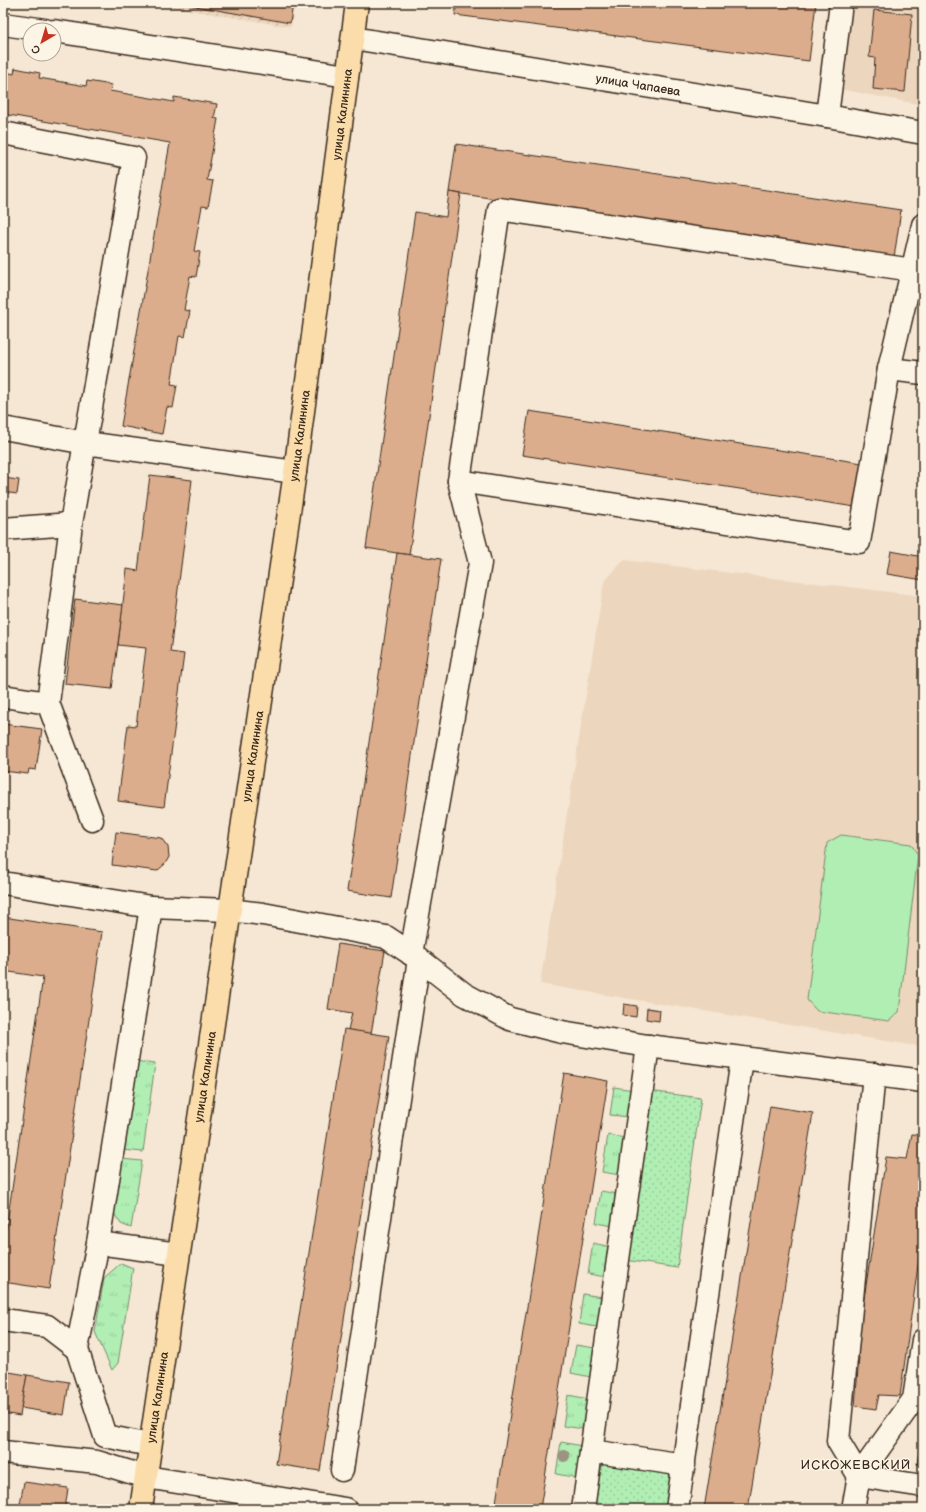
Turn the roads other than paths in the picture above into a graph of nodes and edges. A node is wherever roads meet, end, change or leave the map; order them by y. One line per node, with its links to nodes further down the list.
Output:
1 (357, 3): 6 (main road, улица Калинина)
2 (841, 3): 8 (street)
3 (3, 24): 4 (street)
4 (22, 27)
5 (62, 32): 7 (street)
6 (353, 38): 7 (main road, улица Калинина); 8 (street, улица Чапаева)
7 (347, 76): 17 (main road, улица Калинина)
8 (827, 116): 10 (street, улица Чапаева)
9 (3, 133): 16 (street)
10 (923, 134)
11 (923, 224): 12 (street)
12 (913, 270): 13 (street); 18 (street)
13 (889, 368): 14 (street); 18 (street)
14 (923, 373)
15 (3, 428): 16 (street)
16 (86, 443): 17 (street); 19 (street)
17 (295, 472): 26 (main road, улица Калинина)
18 (459, 481): 27 (street)
19 (71, 524): 20 (street); 22 (street)
20 (3, 529)
21 (3, 696): 22 (street)
22 (48, 703): 23 (street)
23 (92, 820)
24 (3, 883): 25 (street)
25 (151, 907): 26 (street); 32 (street)
26 (229, 910): 27 (street); 33 (main road, улица Калинина)
27 (415, 956): 28 (street); 41 (street)
28 (648, 1046): 29 (street); 38 (street)
29 (742, 1059): 30 (street); 40 (street)
30 (874, 1074): 31 (street); 42 (street)
31 (923, 1081)
32 (98, 1243): 33 (street); 36 (street)
33 (178, 1254): 37 (main road, улица Калинина)
34 (3, 1320): 36 (street)
35 (923, 1340): 42 (street)
36 (77, 1349): 37 (street)
37 (150, 1445): 43 (main road, улица Калинина)
38 (591, 1451): 40 (street); 47 (street)
39 (3, 1452): 43 (street)
40 (684, 1465): 48 (street)
41 (342, 1470)
42 (859, 1476): 44 (street); 49 (street)
43 (146, 1477): 45 (main road, улица Калинина); 46 (street)
44 (923, 1486)
45 (145, 1508)
46 (345, 1509)
47 (583, 1509)
48 (677, 1509)
49 (852, 1509)

